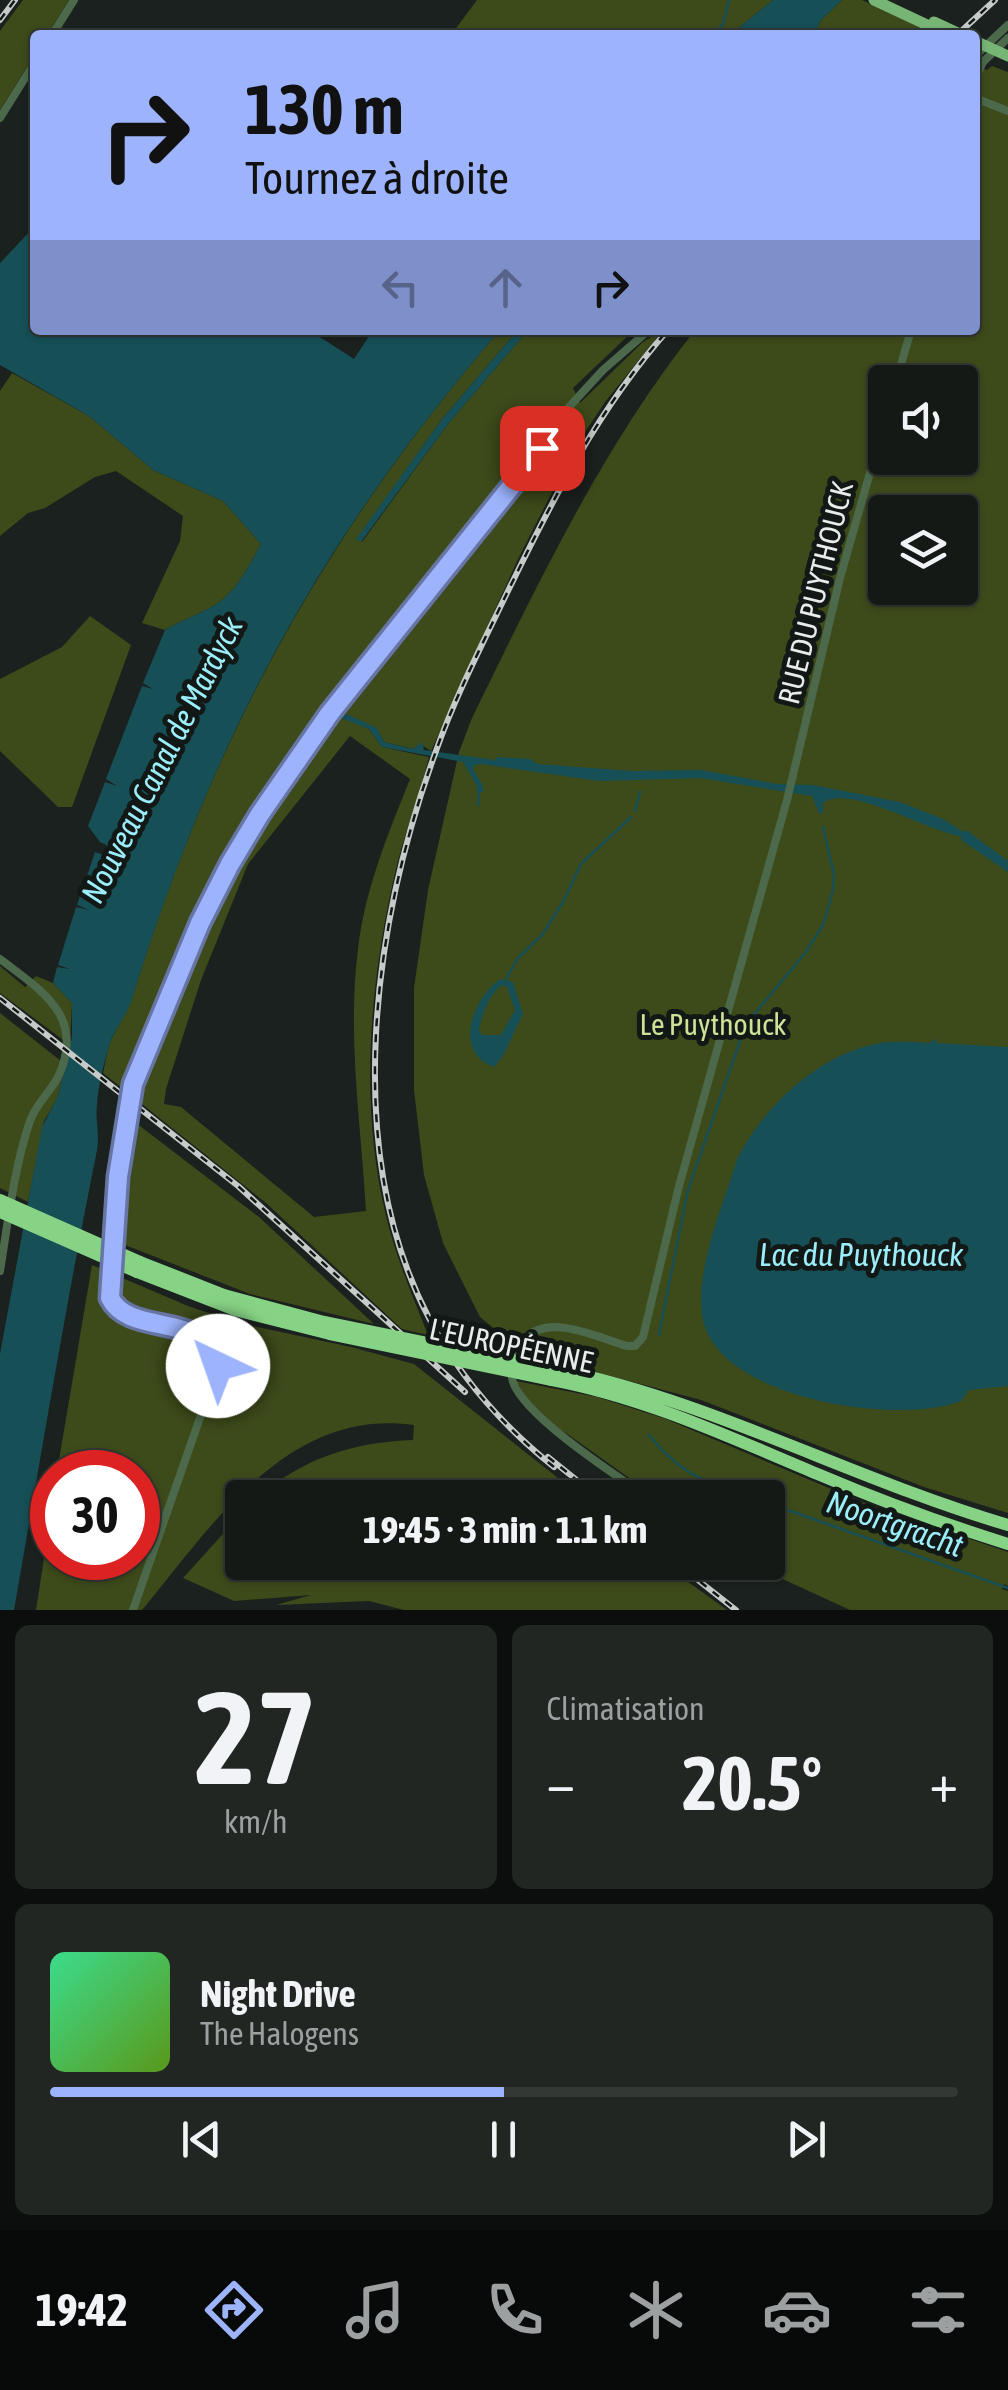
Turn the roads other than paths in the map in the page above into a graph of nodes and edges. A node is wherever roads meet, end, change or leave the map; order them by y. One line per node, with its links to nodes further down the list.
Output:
1 (74, 0): 5 (street)
2 (879, 0): 3 (main road)
3 (932, 24): 6 (main road, bridge); 7 (main road, bridge)
4 (1008, 25): 10 (street)
5 (55, 30)
6 (942, 30)
7 (948, 30)
8 (1008, 38): 12 (street)
9 (980, 46): 11 (main road, bridge)
10 (980, 51)
11 (1007, 59)
12 (980, 68)
13 (30, 70): 16 (street)
14 (980, 100): 15 (street)
15 (1008, 110)
16 (0, 118)
17 (643, 335): 30 (street)
18 (910, 335): 19 (street)
19 (901, 365)
20 (869, 475): 27 (street, RUE DU PUYTHOUCK)
21 (0, 959): 25 (street)
22 (0, 1200): 24 (highway, L'EUROPÉENNE, bridge)
23 (0, 1212): 24 (highway, L'EUROPÉENNE, bridge)
24 (138, 1267): 26 (highway, L'EUROPÉENNE, bridge)
25 (0, 1272)
26 (553, 1374): 28 (highway, L'EUROPÉENNE); 29 (highway, L'EUROPÉENNE)
27 (623, 1480)
28 (1008, 1525)
29 (1008, 1544)
30 (133, 1610)

